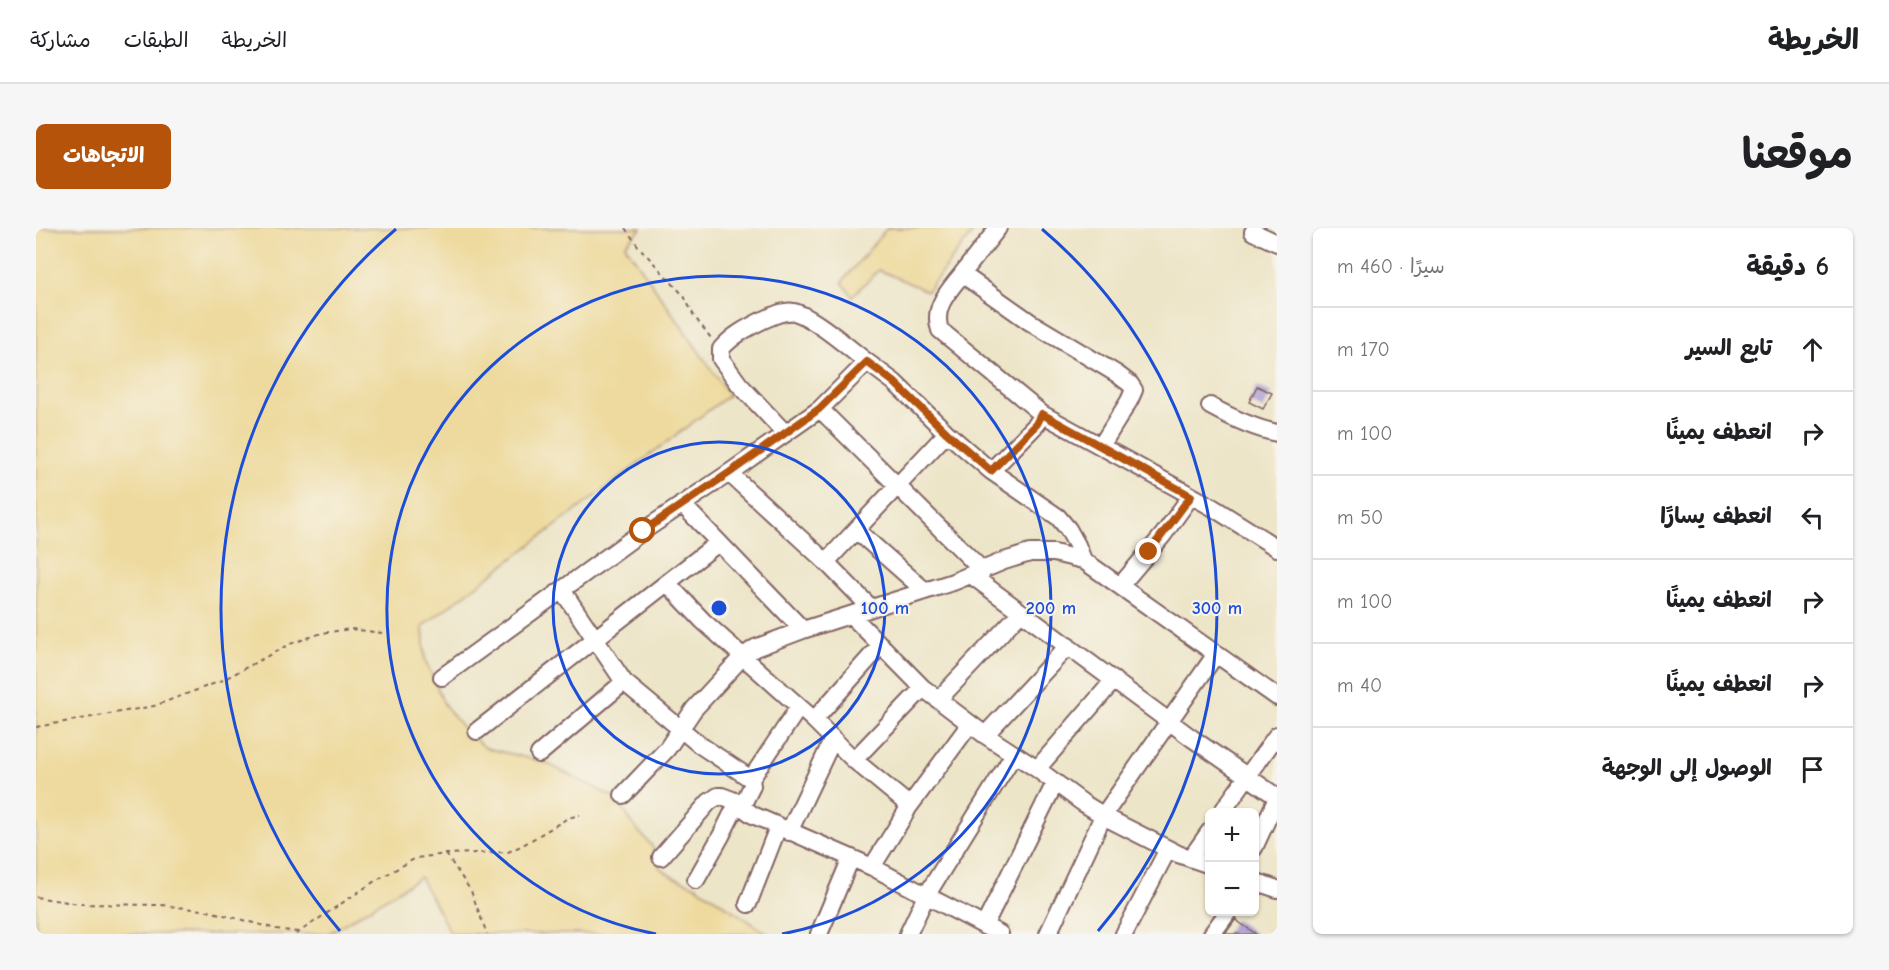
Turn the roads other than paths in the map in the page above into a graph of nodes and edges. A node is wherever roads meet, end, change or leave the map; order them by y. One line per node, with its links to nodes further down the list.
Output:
1 (998, 228): 4 (street)
2 (1253, 232): 3 (street)
3 (1277, 243)
4 (962, 274): 8 (street); 12 (street)
5 (867, 362): 7 (street); 9 (street); 10 (street)
6 (1210, 406): 11 (street)
7 (819, 409): 9 (street); 15 (street)
8 (1042, 414): 12 (street); 13 (street)
9 (785, 433): 14 (street)
10 (947, 433): 13 (street); 15 (street)
11 (1277, 433)
12 (1101, 446): 16 (street)
13 (991, 471): 21 (street)
14 (729, 473): 17 (street); 22 (street)
15 (898, 485): 18 (street); 23 (street)
16 (1191, 496): 20 (street); 25 (street)
17 (682, 504): 19 (street); 26 (street)
18 (856, 530): 22 (street); 27 (street)
19 (718, 543): 24 (street); 31 (street)
20 (1277, 548)
21 (1083, 560): 23 (street); 25 (street)
22 (826, 562): 28 (street)
23 (977, 573): 27 (street); 29 (street)
24 (667, 583): 32 (street); 36 (street)
25 (1120, 586): 35 (street)
26 (562, 590): 32 (street); 37 (street)
27 (924, 590): 28 (street)
28 (871, 608): 30 (street)
29 (1021, 612): 34 (street); 42 (street)
30 (851, 615): 31 (street); 33 (street)
31 (803, 630): 36 (street)
32 (595, 639): 39 (street); 48 (street)
33 (881, 645): 40 (street); 44 (street)
34 (1068, 646): 38 (street); 49 (street)
35 (1216, 654): 41 (street); 45 (street)
36 (742, 657): 43 (street); 47 (street)
37 (442, 677)
38 (1114, 680): 45 (street); 55 (street)
39 (624, 682): 47 (street); 52 (street)
40 (923, 688): 42 (street); 54 (street)
41 (1277, 697)
42 (938, 700): 46 (street)
43 (799, 707): 44 (street); 57 (street)
44 (814, 720): 51 (street)
45 (1170, 721): 56 (street); 64 (street)
46 (970, 724): 49 (street); 62 (street)
47 (680, 727): 57 (street); 59 (street)
48 (477, 731)
49 (985, 735): 53 (street)
50 (1277, 735): 56 (street)
51 (833, 739): 54 (street); 65 (street)
52 (539, 754)
53 (1014, 754): 55 (street); 77 (street)
54 (854, 760): 62 (street)
55 (1037, 769): 58 (street)
56 (1246, 776): 60 (street); 63 (street)
57 (751, 779): 61 (street)
58 (1055, 783): 64 (street); 80 (street)
59 (623, 795)
60 (1277, 797): 67 (street)
61 (740, 803): 65 (street); 69 (street); 74 (street)
62 (908, 808): 73 (street)
63 (1225, 808)
64 (1103, 816): 68 (street); 84 (street)
65 (784, 830): 70 (street); 78 (street)
66 (1205, 837): 71 (street)
67 (1259, 837)
68 (1168, 849): 71 (street); 85 (street)
69 (661, 857)
70 (851, 858): 73 (street); 81 (street)
71 (1191, 858): 72 (street)
72 (1205, 863)
73 (872, 867): 77 (street)
74 (696, 880)
75 (1259, 882): 76 (street)
76 (1277, 890)
77 (926, 896): 80 (street); 82 (street)
78 (748, 904)
79 (1225, 916): 86 (street)
80 (978, 927): 83 (street)
81 (819, 934)
82 (908, 934)
83 (1000, 934)
84 (1048, 934)
85 (1124, 934)
86 (1212, 934)

